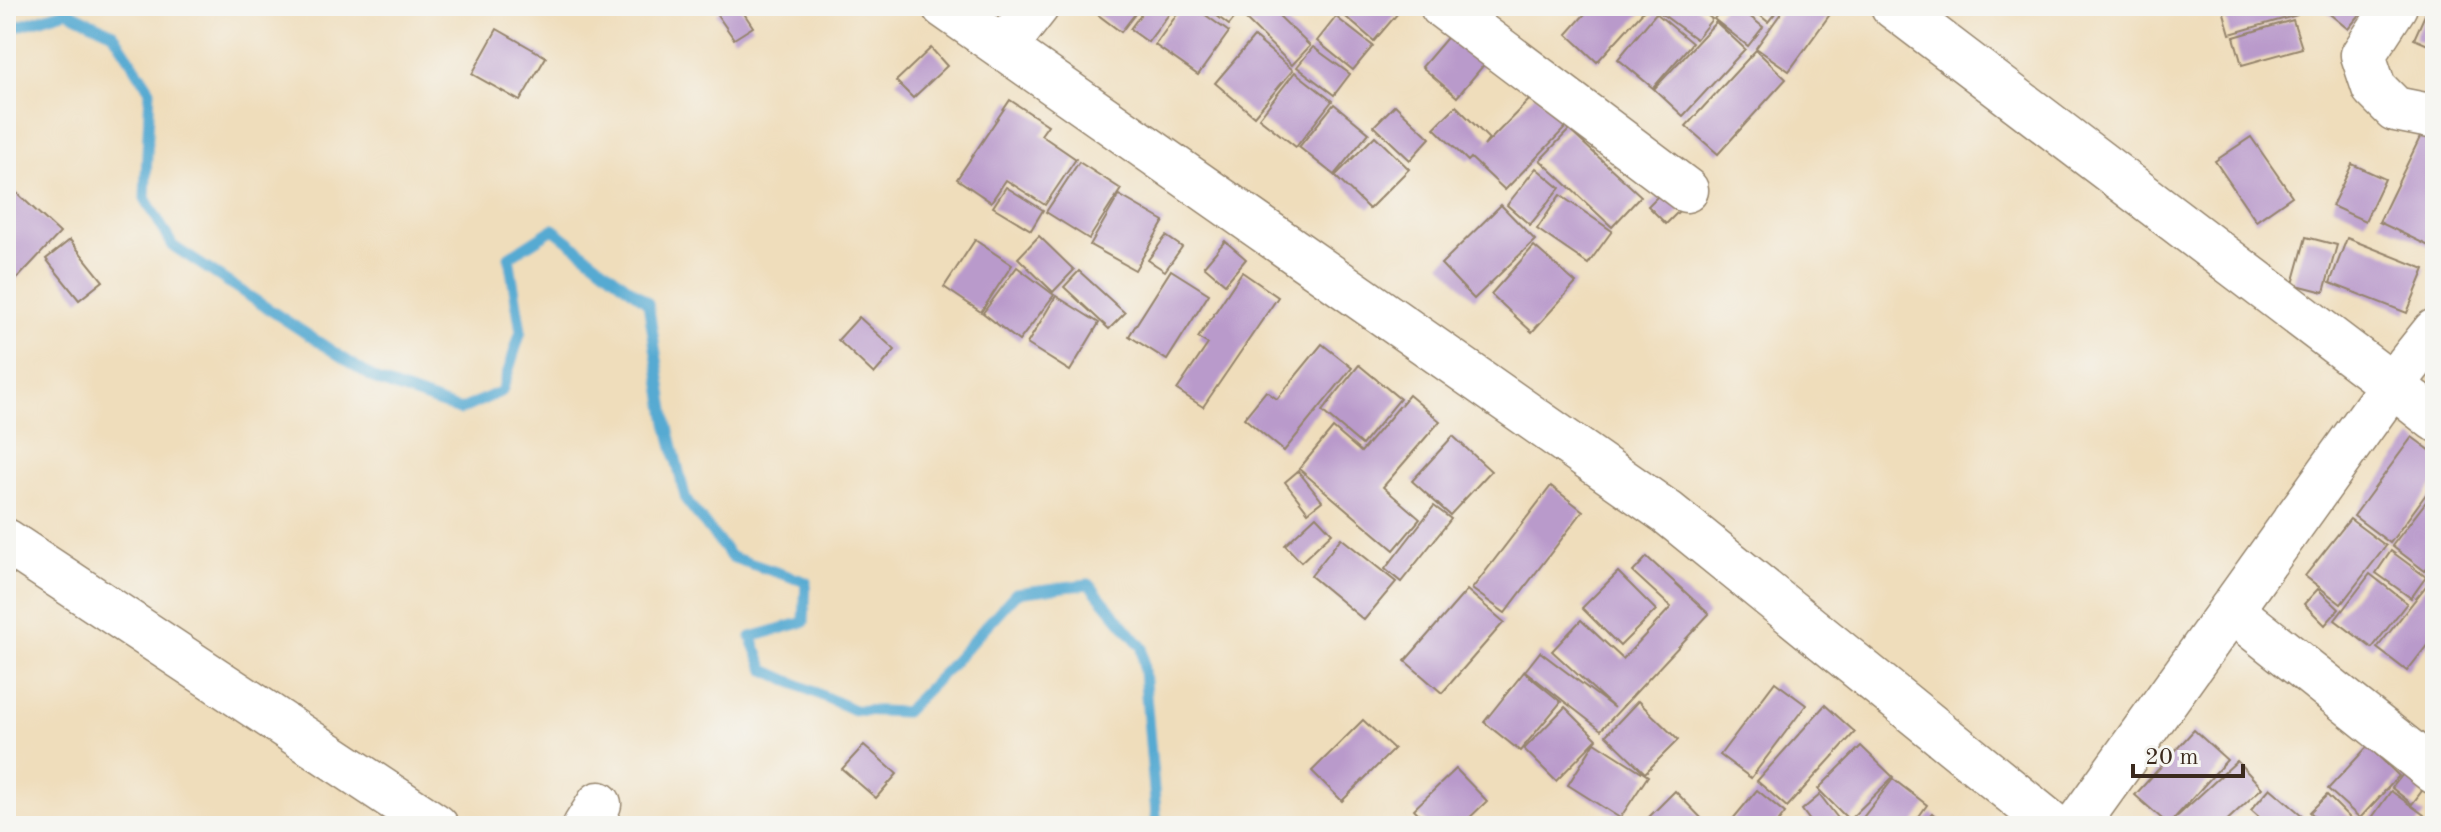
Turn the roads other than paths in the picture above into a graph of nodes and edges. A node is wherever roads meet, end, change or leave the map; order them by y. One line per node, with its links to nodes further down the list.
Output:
1 (944, 6): 6 (street)
2 (1037, 6): 6 (street)
3 (1442, 6): 8 (street)
4 (1893, 6): 10 (street)
5 (2395, 6): 7 (street)
6 (1004, 48): 16 (street)
7 (2435, 117)
8 (1686, 190)
9 (2435, 331): 10 (street)
10 (2392, 385): 11 (street); 13 (street)
11 (2435, 419)
12 (6, 541): 15 (street)
13 (2231, 610): 14 (street); 17 (street)
14 (2435, 772)
15 (436, 826)
16 (2054, 826)
17 (2076, 826)

